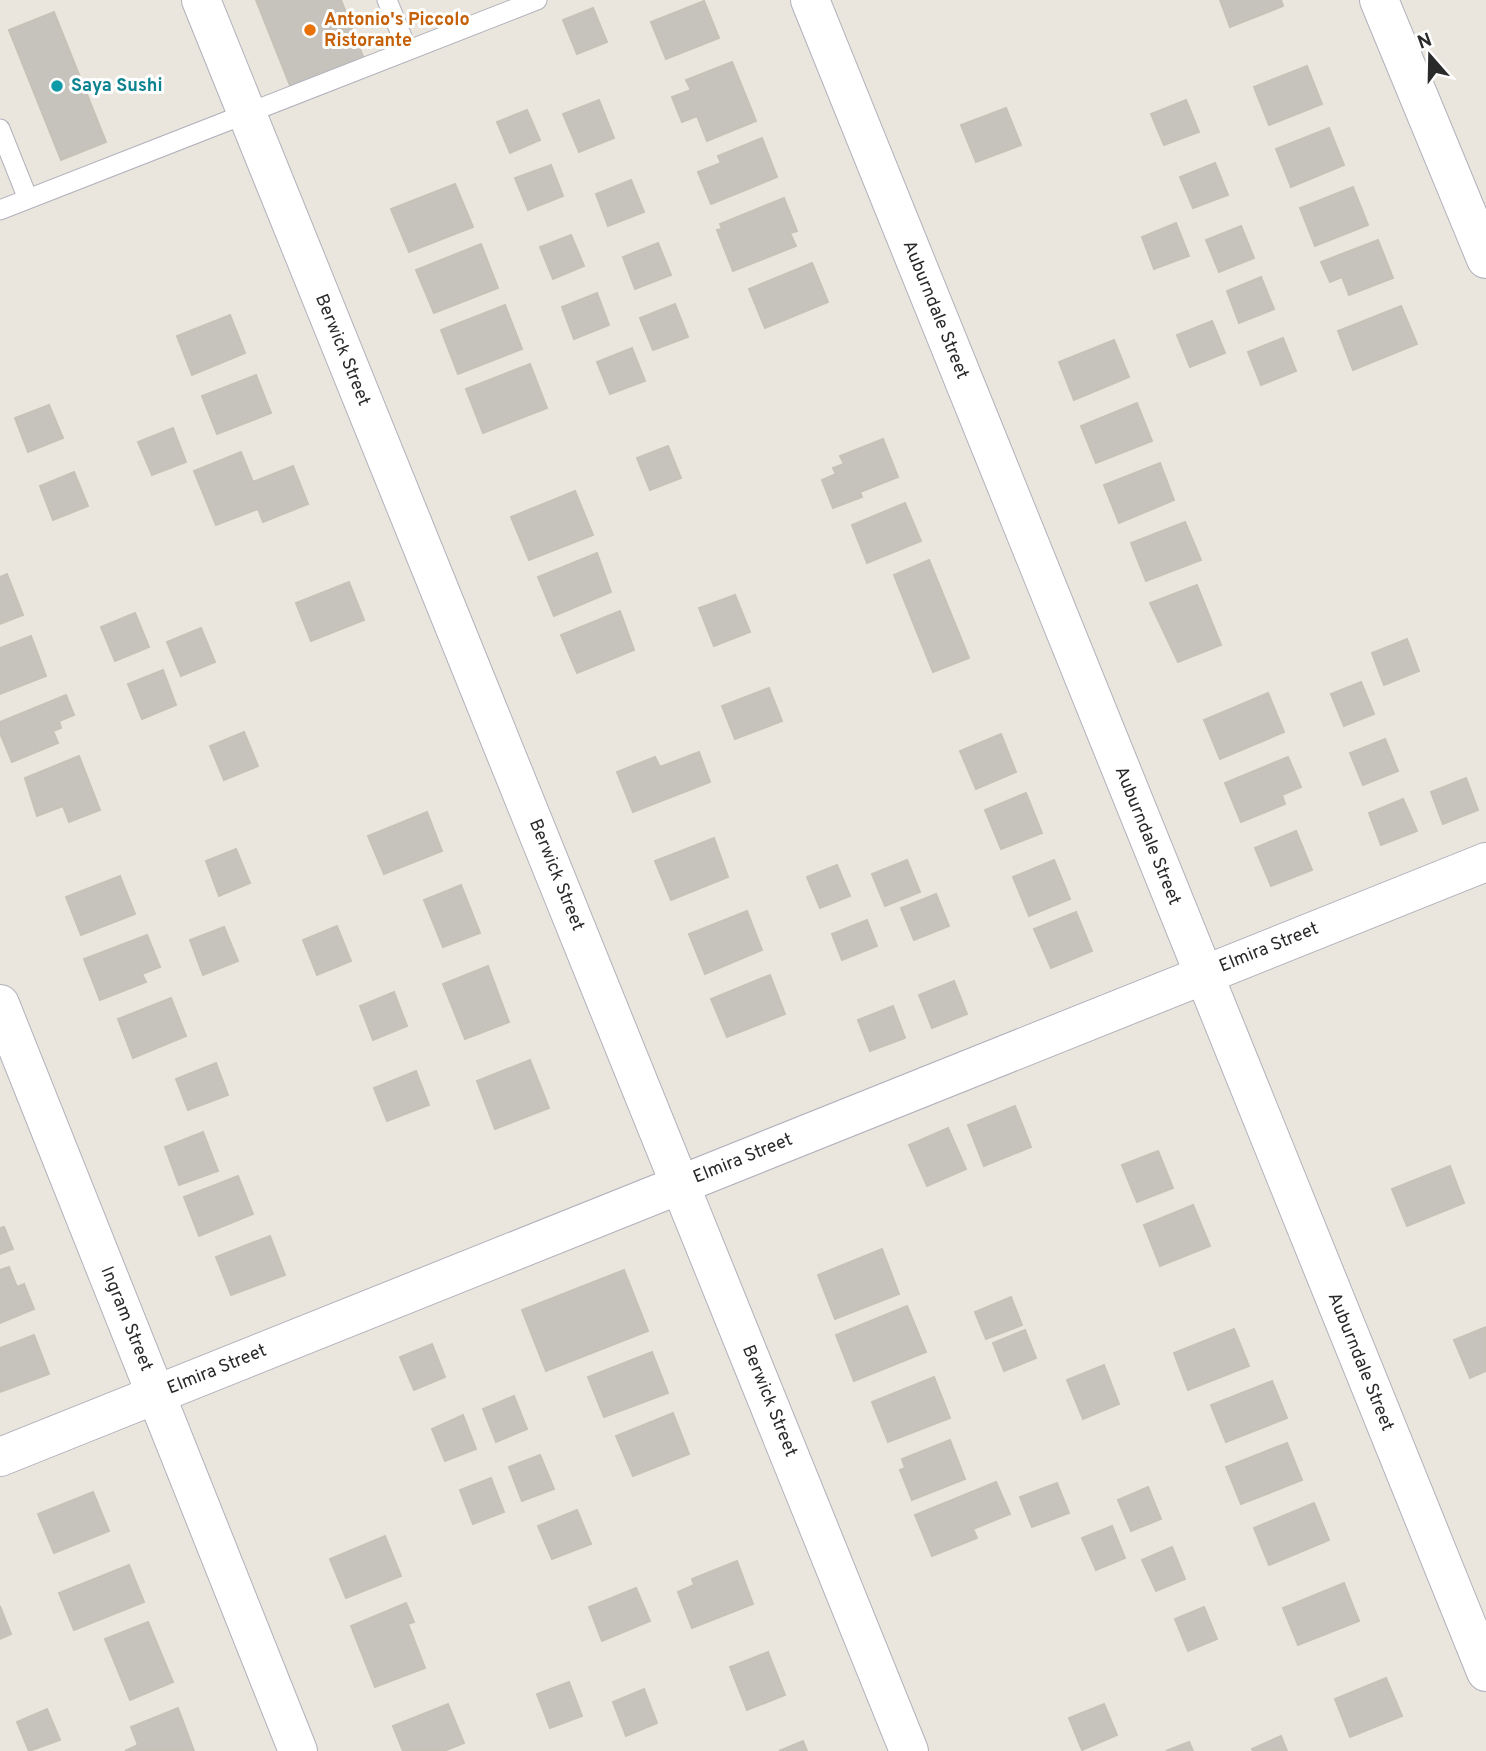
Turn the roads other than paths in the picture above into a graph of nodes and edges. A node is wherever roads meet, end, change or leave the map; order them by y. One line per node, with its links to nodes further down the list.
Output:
1 (201, 0): 7 (street, Berwick Street)
2 (387, 0): 6 (lane)
3 (537, 0): 6 (lane)
4 (810, 0): 13 (street, Auburndale Street)
5 (1379, 0): 11 (street)
6 (407, 49): 7 (lane)
7 (245, 112): 9 (lane); 15 (street, Berwick Street)
8 (0, 129): 9 (lane)
9 (28, 199): 10 (lane)
10 (0, 211)
11 (1486, 259)
12 (1486, 862): 13 (street, Elmira Street)
13 (1202, 974): 15 (street, Elmira Street); 18 (street, Auburndale Street)
14 (0, 1004): 16 (street, Ingram Street)
15 (682, 1184): 16 (street, Elmira Street); 20 (street, Berwick Street)
16 (156, 1394): 17 (street, Elmira Street); 19 (street, Ingram Street)
17 (0, 1457)
18 (1486, 1672)
19 (298, 1751)
20 (909, 1751)

